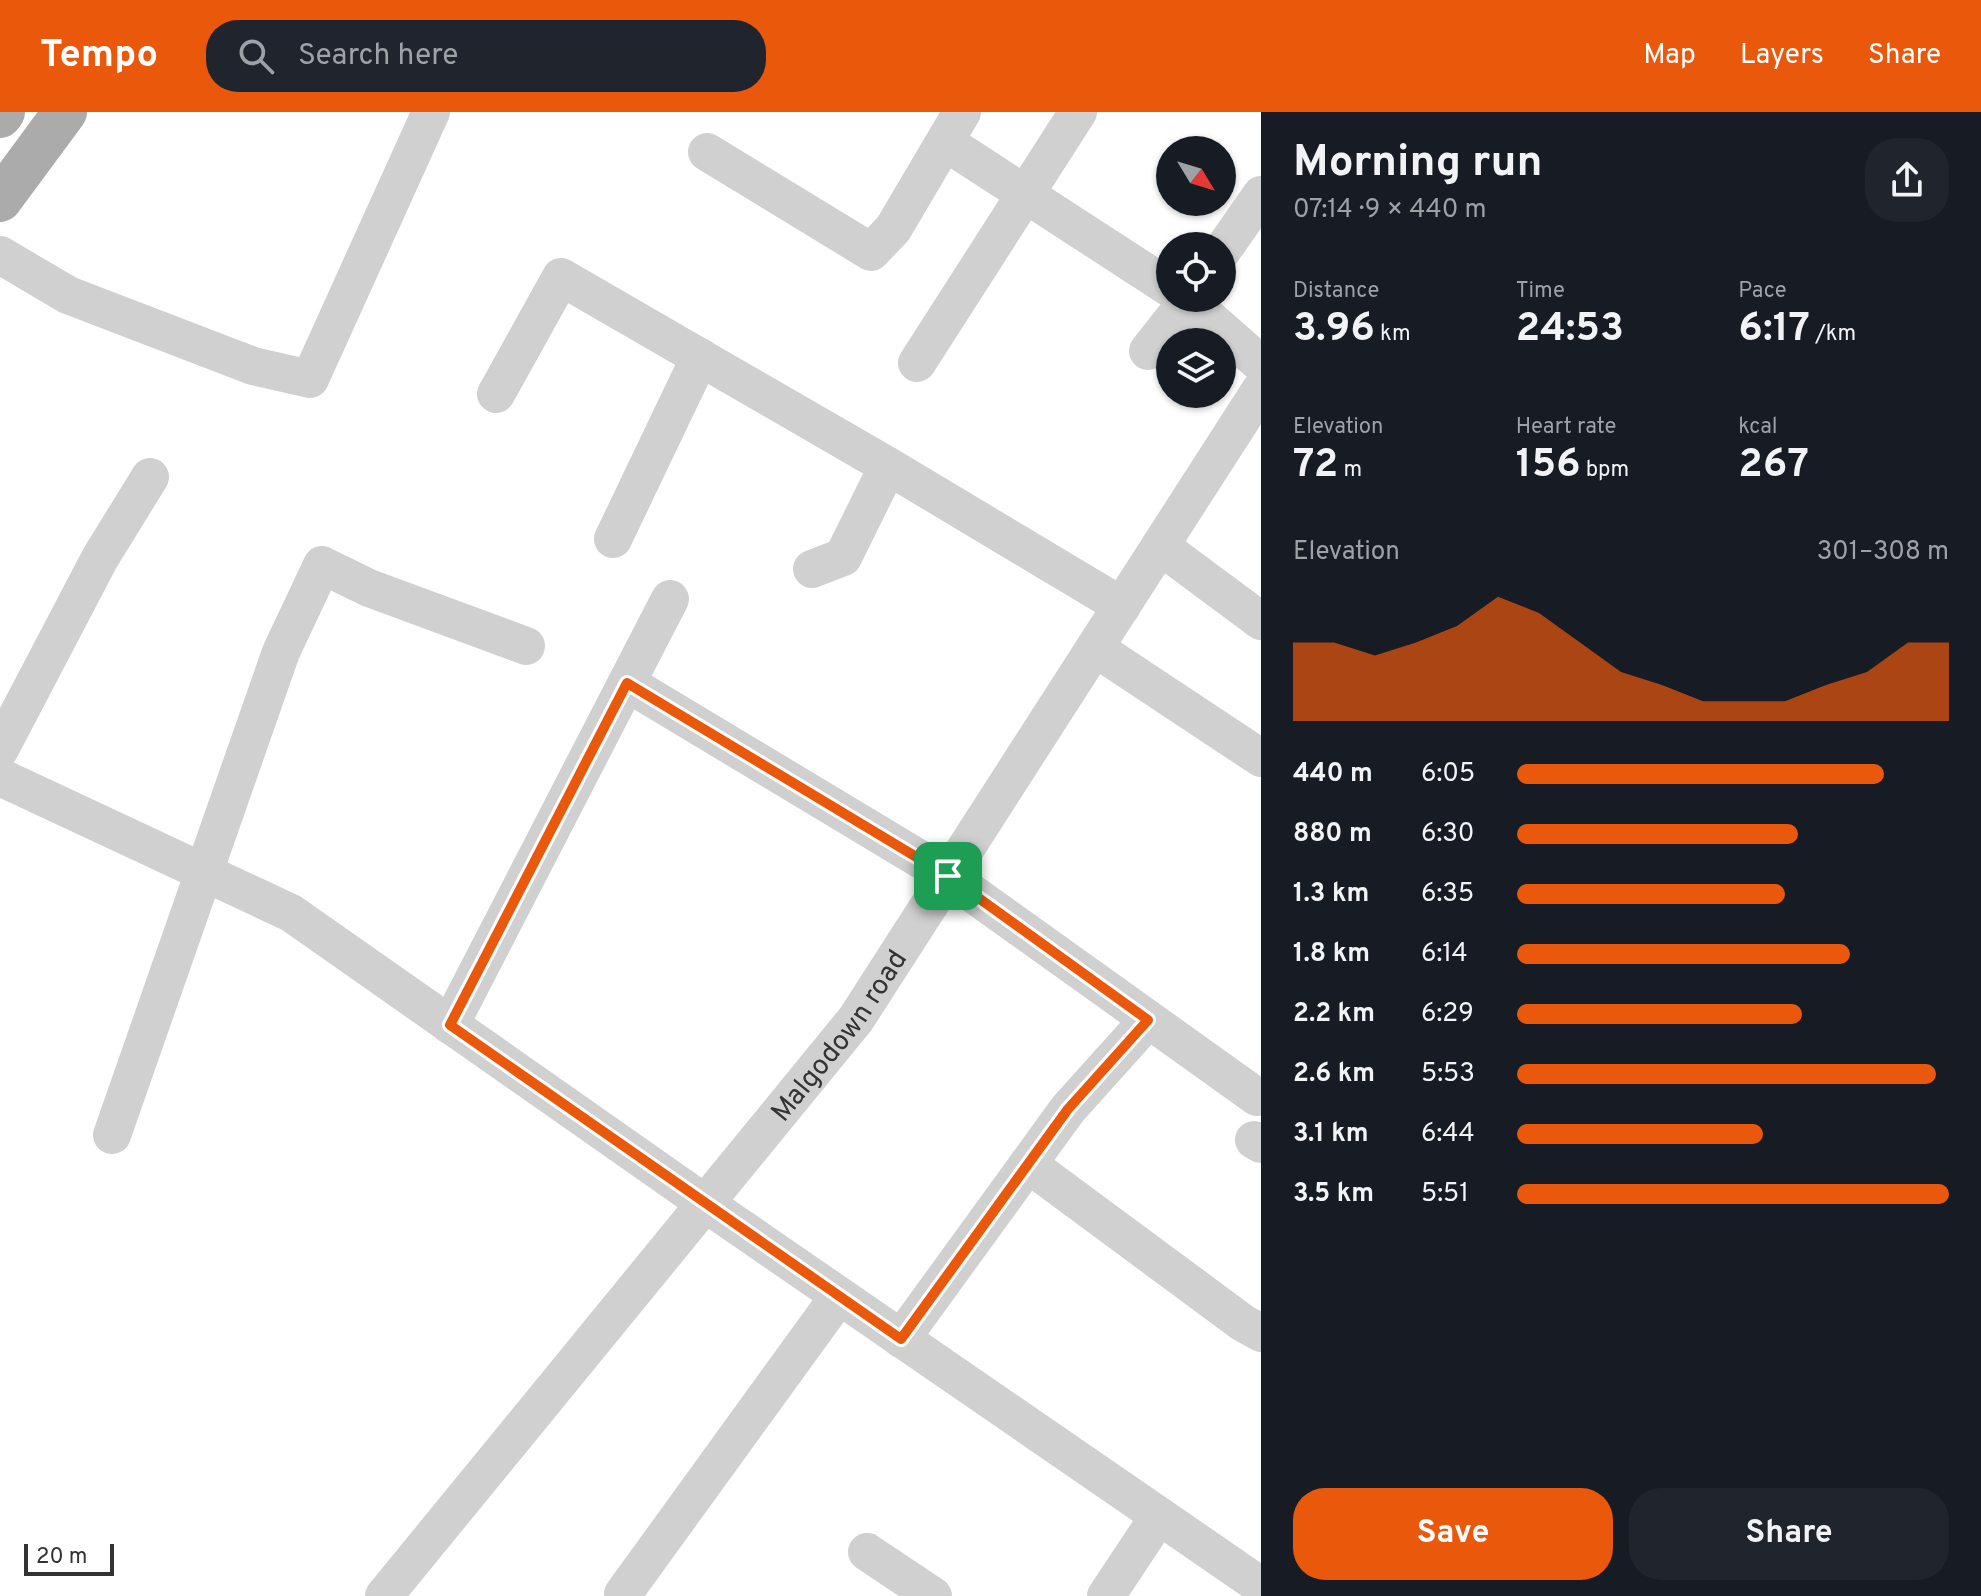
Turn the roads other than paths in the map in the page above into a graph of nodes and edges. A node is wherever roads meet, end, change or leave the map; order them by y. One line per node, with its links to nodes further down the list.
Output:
1 (65, 112): 8 (main road)
2 (431, 112): 10 (street)
3 (1078, 112): 6 (street)
4 (953, 127): 5 (street); 6 (street)
5 (707, 152)
6 (1025, 195): 11 (street); 16 (street)
7 (1261, 195): 9 (street)
8 (0, 200)
9 (1235, 232)
10 (0, 255)
11 (1156, 279)
12 (1173, 312): 14 (street)
13 (1201, 312): 17 (street)
14 (1148, 351)
15 (700, 357): 19 (street); 20 (street); 22 (street)
16 (917, 363)
17 (1261, 364)
18 (1261, 389): 23 (street, Malgodown road)
19 (496, 394)
20 (888, 466): 24 (street); 26 (street)
21 (150, 477): 31 (street)
22 (613, 539)
23 (1160, 546): 26 (street, Malgodown road); 27 (street)
24 (812, 569)
25 (670, 599): 30 (street)
26 (1122, 606): 29 (street, Malgodown road)
27 (1261, 621)
28 (526, 646): 34 (street)
29 (1095, 648): 32 (street); 35 (street, Malgodown road)
30 (627, 683): 35 (street); 37 (street)
31 (0, 749)
32 (1261, 758)
33 (0, 777): 34 (street)
34 (204, 872): 37 (street); 39 (street)
35 (948, 876): 36 (street); 41 (street, Malgodown road)
36 (1148, 1020): 38 (street); 40 (street)
37 (450, 1025): 41 (street)
38 (1257, 1097)
39 (112, 1135)
40 (1028, 1164): 43 (street); 44 (street)
41 (706, 1204): 42 (street); 49 (street, Malgodown road)
42 (839, 1296): 44 (street); 48 (street)
43 (1261, 1333)
44 (901, 1339): 45 (street)
45 (1159, 1516): 47 (street); 51 (street)
46 (867, 1552): 50 (street)
47 (1261, 1586)
48 (623, 1594)
49 (384, 1596)
50 (933, 1596)
51 (1106, 1596)

